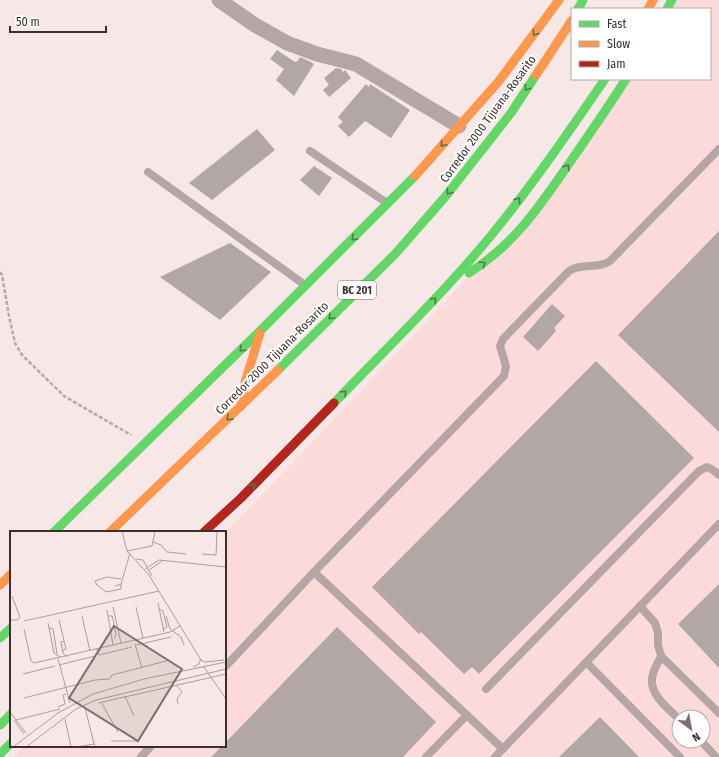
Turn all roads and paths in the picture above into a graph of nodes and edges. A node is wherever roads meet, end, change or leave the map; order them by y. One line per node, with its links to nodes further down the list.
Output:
1 (219, 0): 6 (street)
2 (558, 1): 6 (highway, one-way to 6)
3 (571, 22): 15 (highway, Corredor 2000 Tijuana-Rosarito / BC 201, one-way to 15)
4 (604, 80): 12 (highway, one-way to 4)
5 (625, 80): 12 (highway, one-way to 5)
6 (459, 126): 10 (highway, one-way to 10)
7 (719, 149): 24 (lane)
8 (310, 151): 10 (lane)
9 (148, 172): 13 (lane)
10 (388, 203): 13 (highway, one-way to 13)
11 (0, 272): 16 (path)
12 (449, 284): 18 (highway, one-way to 12)
13 (306, 285): 14 (highway)
14 (261, 330): 15 (highway); 16 (highway, one-way to 16)
15 (241, 406): 21 (highway, Corredor 2000 Tijuana-Rosarito / BC 201, one-way to 21)
16 (146, 442): 20 (highway)
17 (719, 475): 33 (lane)
18 (241, 498): 22 (highway); 23 (highway)
19 (719, 524): 27 (lane)
20 (55, 531)
21 (111, 531)
22 (205, 531)
23 (211, 531)
24 (314, 572): 32 (lane); 37 (lane)
25 (10, 575): 26 (highway)
26 (0, 585)
27 (640, 606): 30 (lane); 31 (lane)
28 (10, 629): 29 (highway)
29 (0, 638)
30 (662, 656): 34 (lane); 35 (lane)
31 (586, 662): 41 (lane); 47 (lane)
32 (226, 666)
33 (486, 690)
34 (671, 711)
35 (719, 713)
36 (10, 715): 38 (highway)
37 (467, 716): 41 (lane); 45 (lane)
38 (0, 725)
39 (10, 744): 43 (highway)
40 (150, 747): 44 (lane)
41 (503, 749): 46 (lane)
42 (708, 749): 48 (lane)
43 (0, 754)
44 (141, 757)
45 (426, 757)
46 (495, 757)
47 (680, 757)
48 (716, 757)

